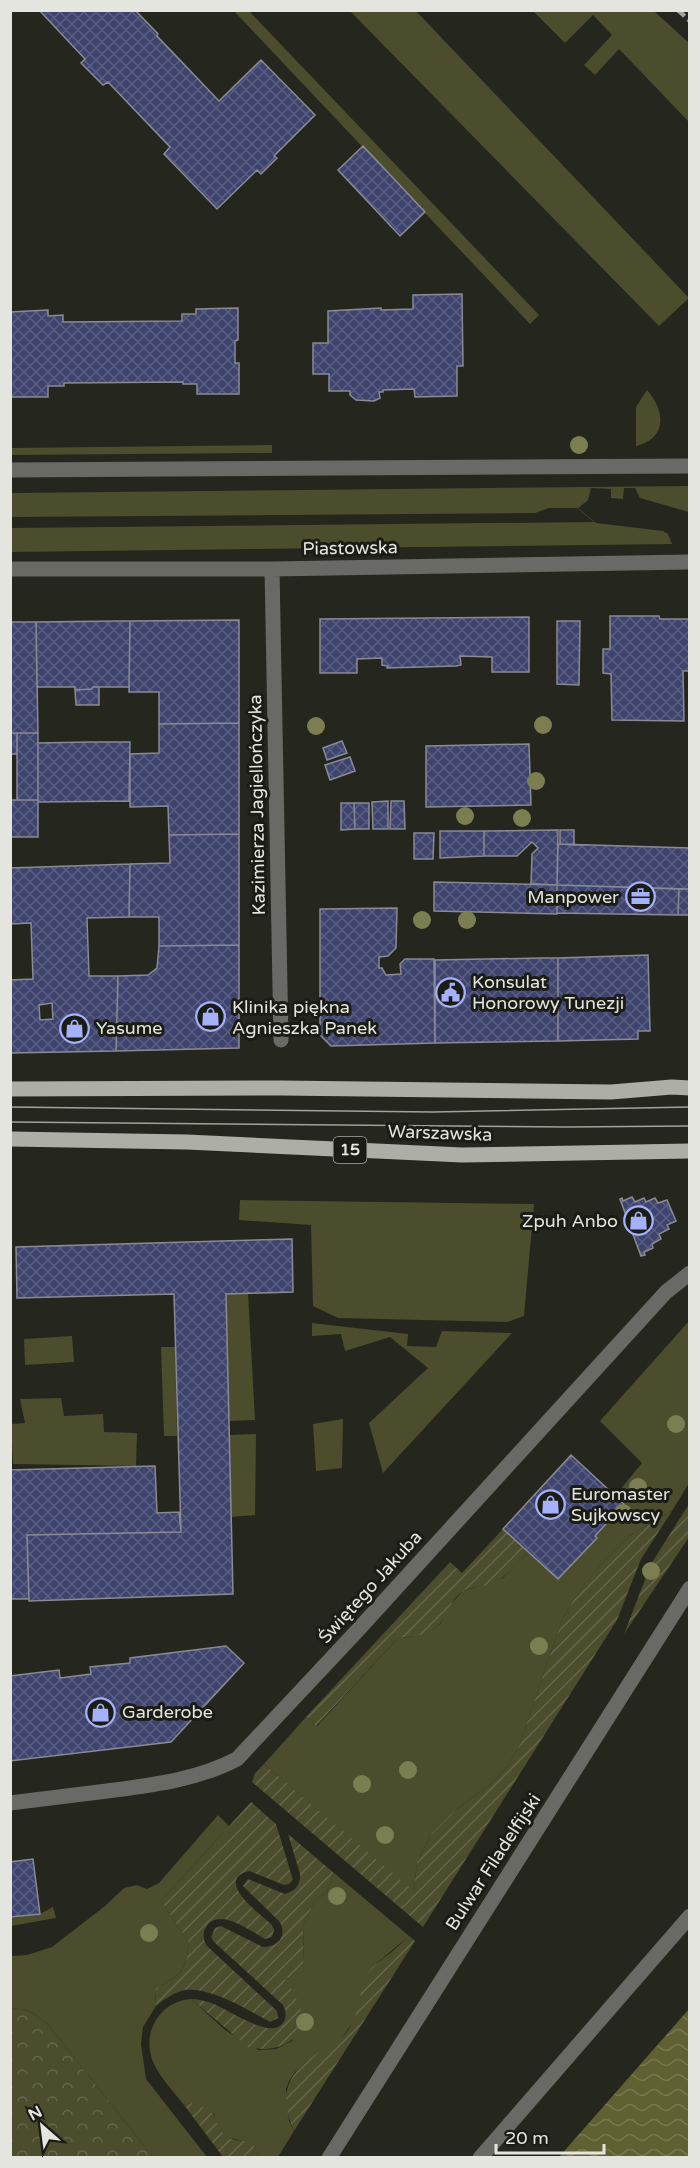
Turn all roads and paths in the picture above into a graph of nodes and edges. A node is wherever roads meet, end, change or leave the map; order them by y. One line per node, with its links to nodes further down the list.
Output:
1 (690, 466): 2 (street)
2 (10, 470)
3 (690, 562): 5 (street, Piastowska)
4 (10, 569): 5 (street, Piastowska)
5 (272, 569): 6 (street, Kazimierza Jagiellończyka)
6 (281, 1040)
7 (690, 1088): 8 (main road)
8 (10, 1089)
9 (10, 1139): 10 (main road, Warszawska / 15)
10 (690, 1151)
11 (690, 1273): 13 (street, Świętego Jakuba)
12 (690, 1588): 15 (street, Bulwar Filadelfijski)
13 (10, 1803)
14 (690, 1916): 16 (street)
15 (329, 2157)
16 (480, 2157)

